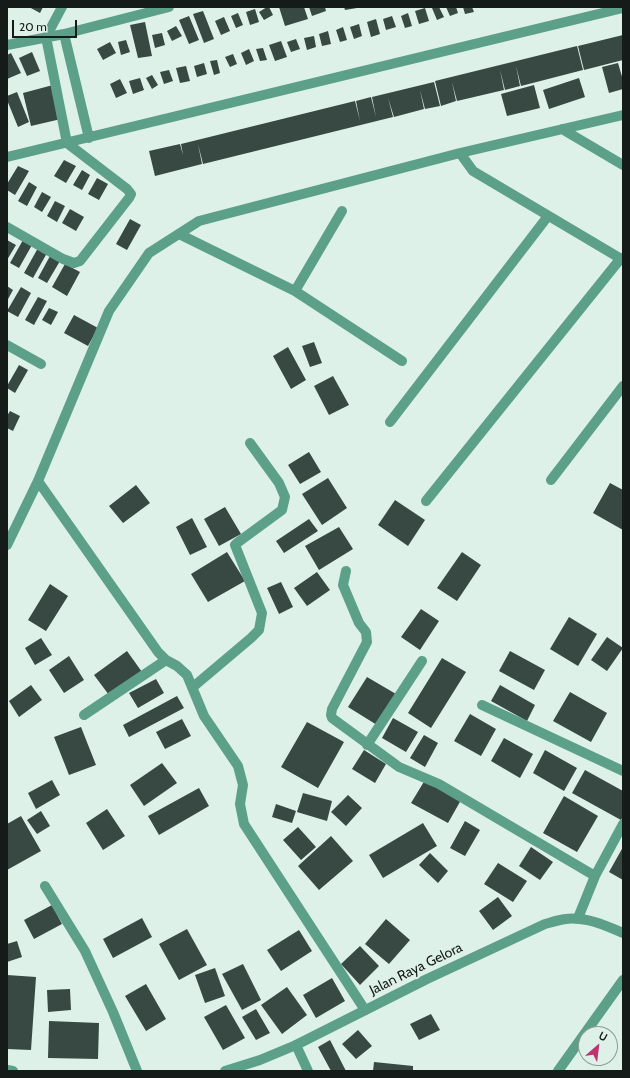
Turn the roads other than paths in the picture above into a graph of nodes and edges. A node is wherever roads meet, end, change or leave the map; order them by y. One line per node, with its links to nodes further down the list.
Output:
1 (62, 7): 5 (street)
2 (169, 7): 4 (street)
3 (623, 8): 9 (street)
4 (64, 34): 5 (street); 9 (street)
5 (46, 37): 6 (street); 10 (street)
6 (7, 46)
7 (623, 115): 8 (street)
8 (562, 129): 11 (street); 13 (street)
9 (89, 138): 10 (street)
10 (67, 143): 12 (street); 16 (street)
11 (460, 153): 15 (street); 17 (street)
12 (7, 157)
13 (623, 165)
14 (342, 211): 19 (street)
15 (548, 216): 18 (street); 24 (street)
16 (7, 227)
17 (179, 234): 19 (street); 27 (street)
18 (622, 259): 28 (street)
19 (294, 291): 21 (street)
20 (7, 345): 22 (street)
21 (402, 361)
22 (41, 364)
23 (623, 386): 26 (street)
24 (390, 422)
25 (250, 443): 33 (street)
26 (551, 480)
27 (38, 482): 29 (street); 31 (street)
28 (426, 501)
29 (7, 545)
30 (346, 572): 36 (street)
31 (166, 660): 33 (street); 35 (street)
32 (422, 661): 36 (street)
33 (193, 687): 44 (street)
34 (482, 705): 37 (street)
35 (84, 715)
36 (367, 745): 39 (street)
37 (623, 771)
38 (623, 824): 39 (street)
39 (595, 876): 41 (street)
40 (45, 886): 48 (street)
41 (578, 918): 42 (street, Jalan Raya Gelora); 44 (street, Jalan Raya Gelora)
42 (623, 933)
43 (623, 980): 51 (street)
44 (365, 1010): 45 (street, Jalan Raya Gelora)
45 (296, 1045): 49 (street, Jalan Raya Gelora); 50 (street)
46 (7, 1070): 47 (street)
47 (13, 1071)
48 (137, 1071)
49 (225, 1071)
50 (308, 1071)
51 (558, 1071)

